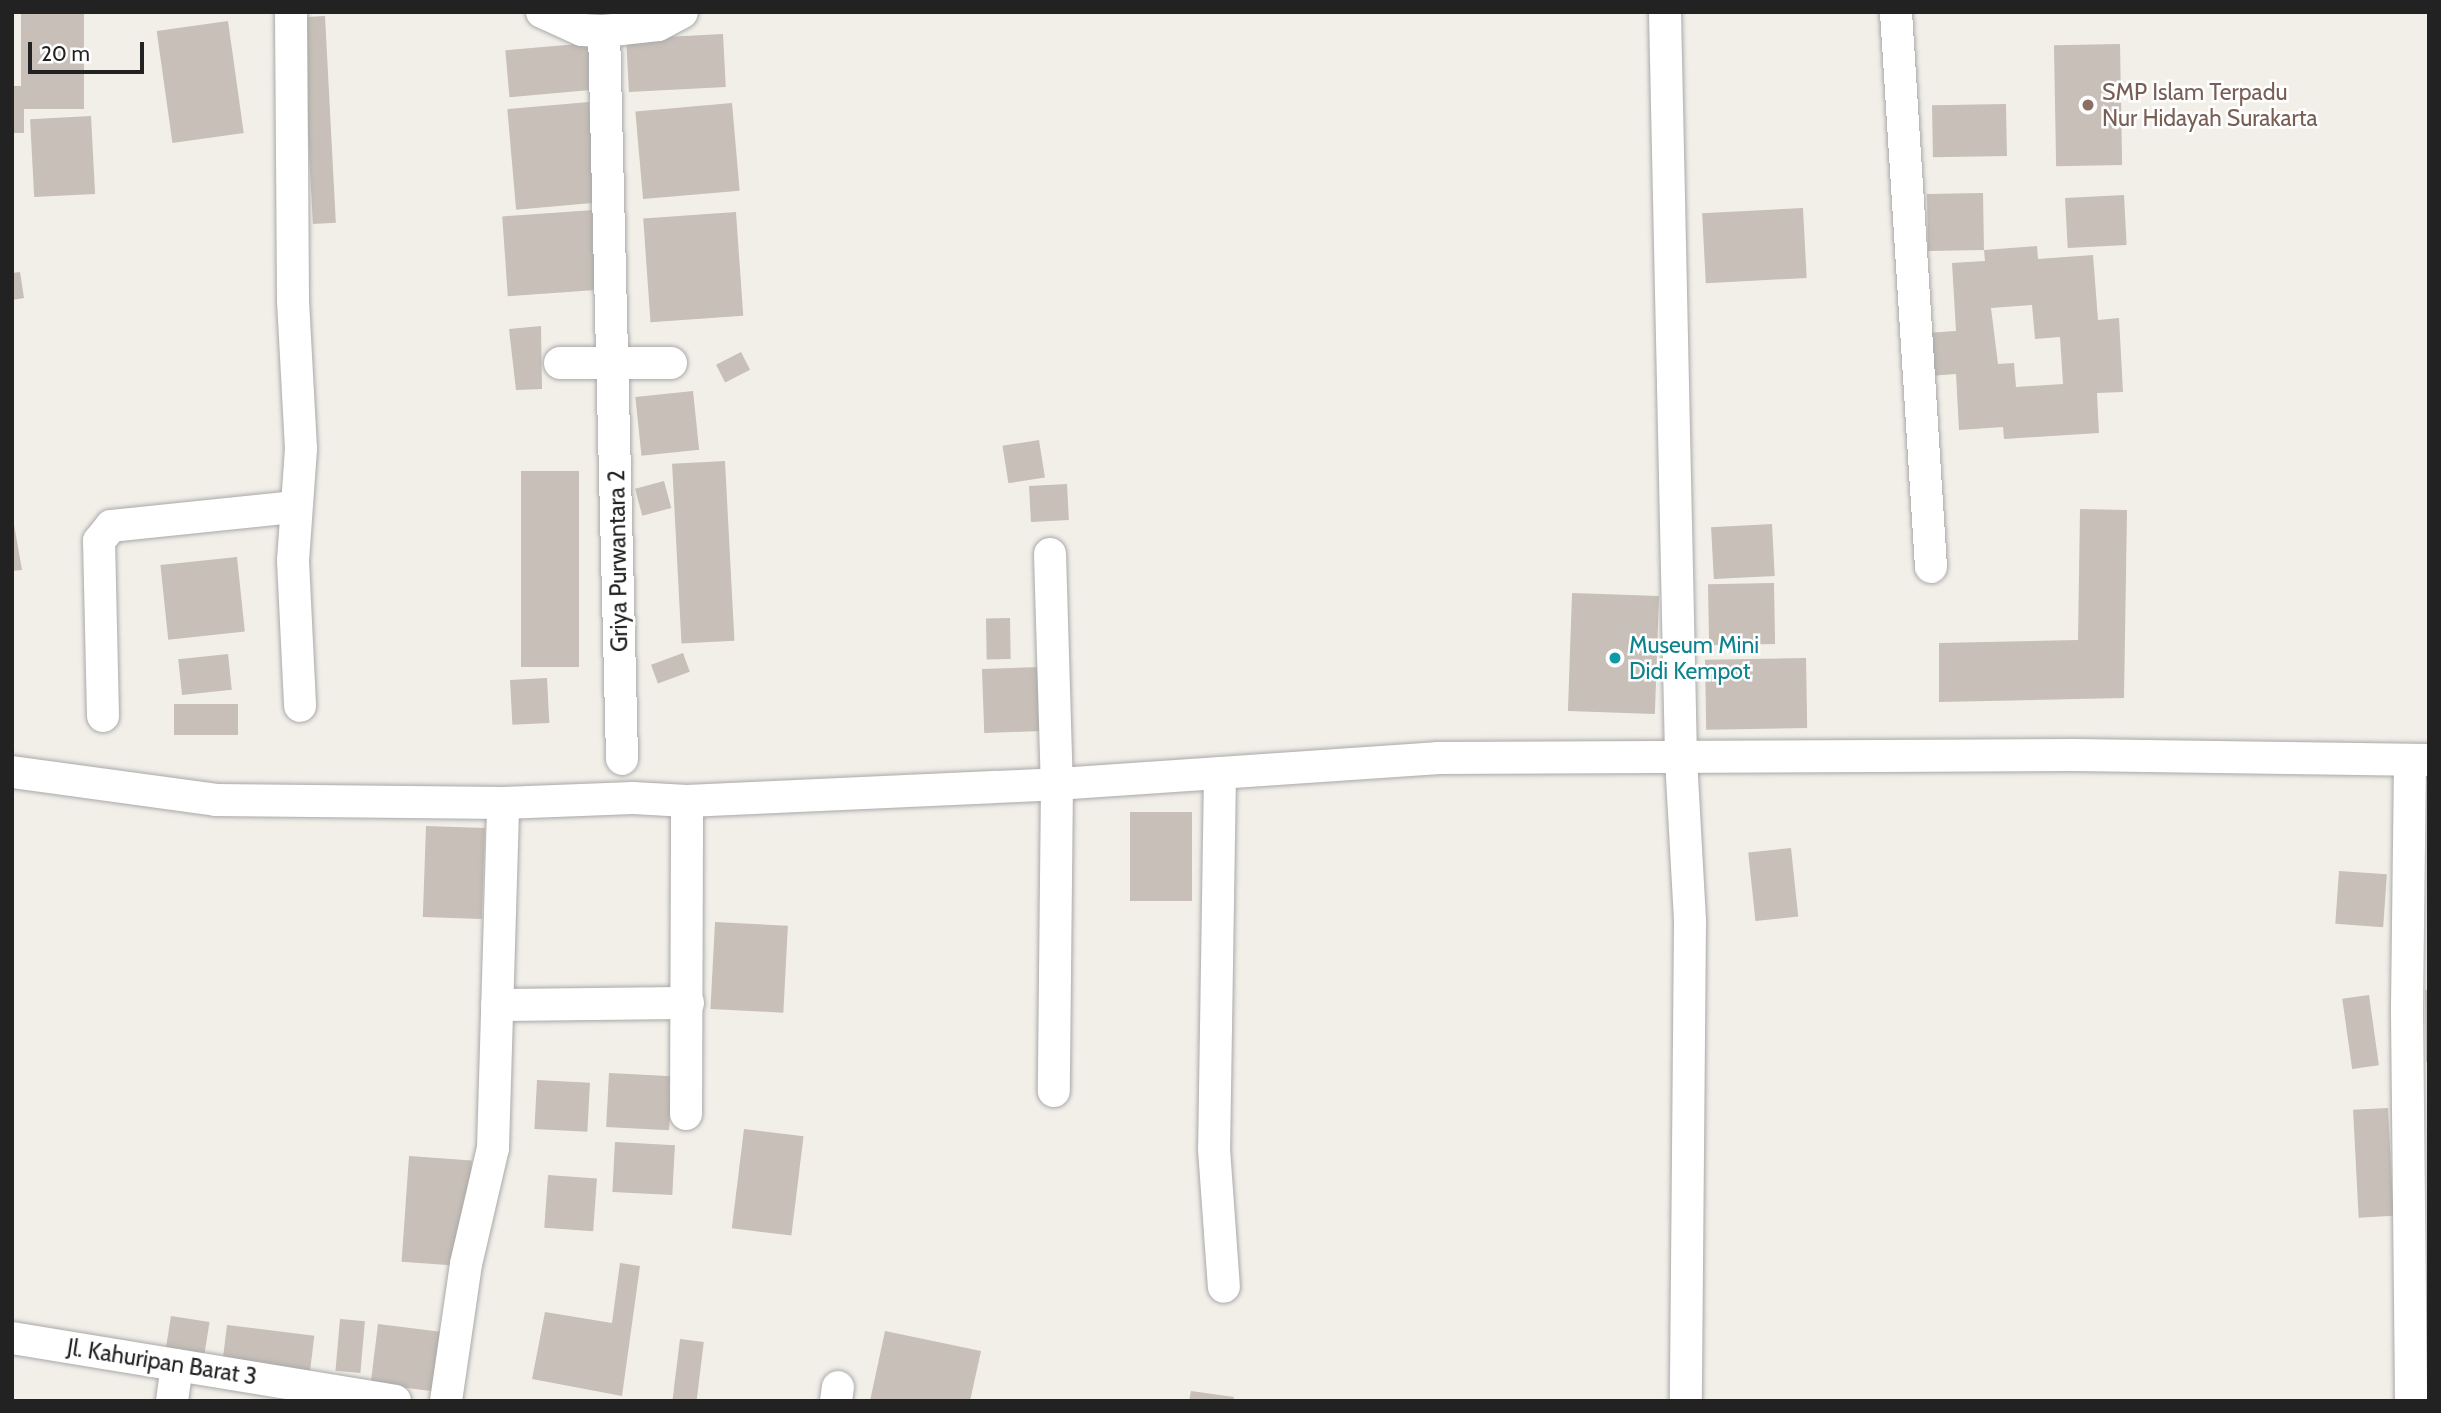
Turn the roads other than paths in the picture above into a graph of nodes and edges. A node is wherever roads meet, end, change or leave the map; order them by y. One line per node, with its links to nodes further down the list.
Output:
1 (291, 12): 10 (street)
2 (542, 12): 6 (street)
3 (682, 12): 6 (street)
4 (1665, 12): 16 (street)
5 (1896, 12): 12 (street)
6 (604, 31): 8 (street, Griya Purwantara 2)
7 (561, 363): 8 (street)
8 (613, 363): 9 (street); 15 (street, Griya Purwantara 2)
9 (671, 363)
10 (294, 507): 13 (street); 14 (street)
11 (1050, 554): 20 (street)
12 (1931, 567)
13 (300, 706)
14 (103, 716)
15 (622, 759)
16 (1681, 759): 17 (street); 19 (street); 33 (street)
17 (2419, 760): 34 (street)
18 (12, 772): 22 (street)
19 (1220, 773): 20 (street); 27 (street)
20 (1057, 785): 21 (street); 25 (street)
21 (687, 802): 22 (street); 23 (street)
22 (503, 803): 24 (street)
23 (688, 1003): 24 (street); 26 (street)
24 (497, 1005): 32 (street)
25 (1054, 1091)
26 (686, 1114)
27 (1224, 1287)
28 (12, 1338): 29 (street, Jl. Kahuripan Barat 3)
29 (177, 1365): 30 (street); 31 (street, Jl. Kahuripan Barat 3)
30 (172, 1401)
31 (395, 1401)
32 (446, 1401)
33 (1686, 1401)
34 (2412, 1401)

